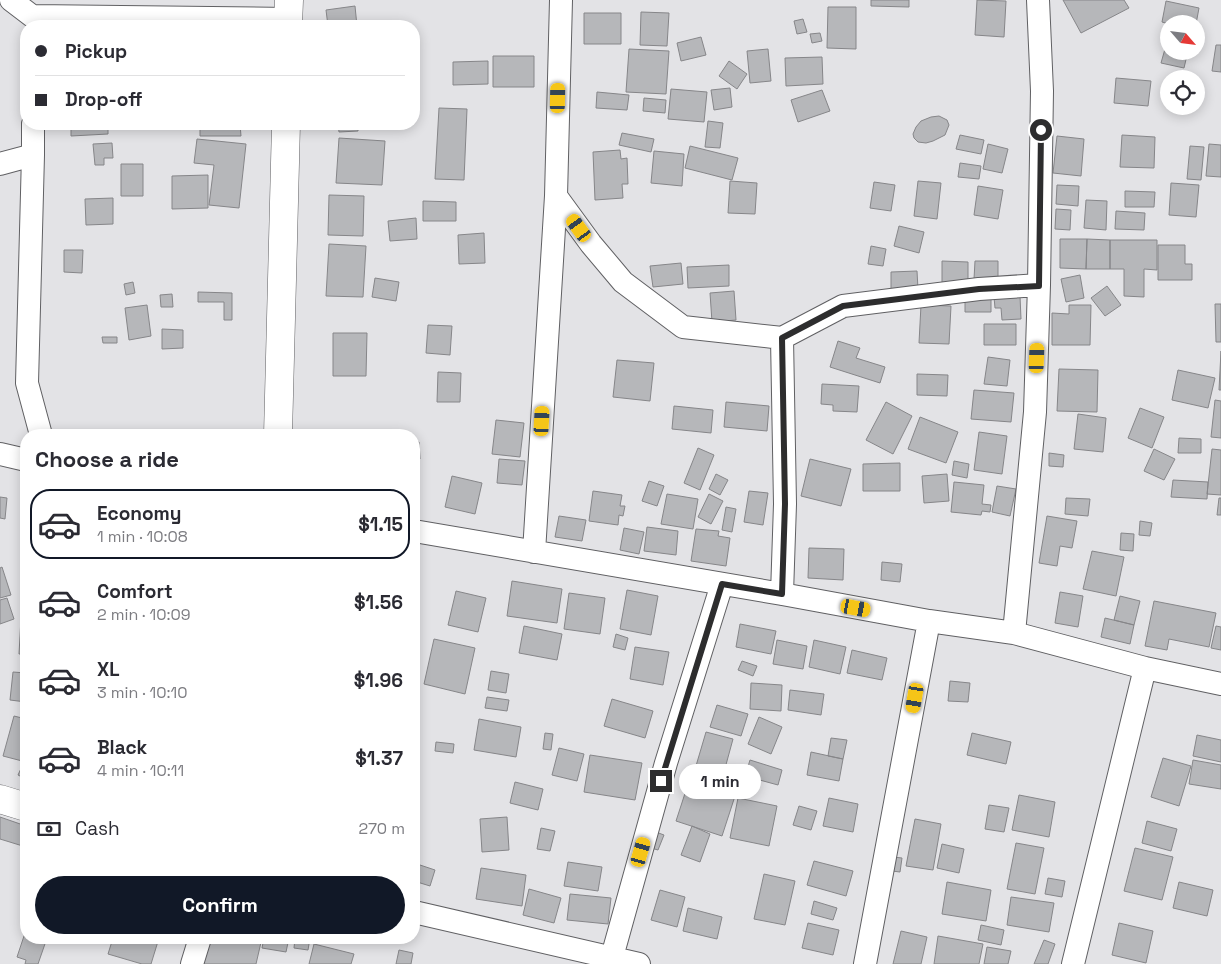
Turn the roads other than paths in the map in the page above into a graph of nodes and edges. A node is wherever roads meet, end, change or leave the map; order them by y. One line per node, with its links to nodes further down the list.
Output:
1 (11, 0): 4 (street)
2 (561, 0): 10 (street)
3 (1038, 0): 11 (street)
4 (31, 14): 5 (street)
5 (289, 15)
6 (33, 130): 8 (street)
7 (286, 130): 14 (street)
8 (33, 155): 9 (street); 13 (street)
9 (0, 164)
10 (556, 196): 12 (street); 18 (street)
11 (1039, 286): 12 (street); 22 (street)
12 (782, 338): 20 (street)
13 (39, 429)
14 (278, 429)
15 (0, 454): 16 (street)
16 (20, 459)
17 (420, 532): 18 (street)
18 (534, 552): 19 (street)
19 (722, 584): 20 (street); 29 (street)
20 (782, 594): 21 (street)
21 (929, 621): 22 (street); 32 (street)
22 (1014, 633): 23 (street)
23 (1145, 668): 24 (street); 33 (street)
24 (1221, 684)
25 (0, 799): 26 (street)
26 (20, 805)
27 (420, 913): 29 (street)
28 (198, 944): 30 (street)
29 (611, 961): 31 (street)
30 (192, 964)
31 (639, 964)
32 (865, 964)
33 (1073, 964)

